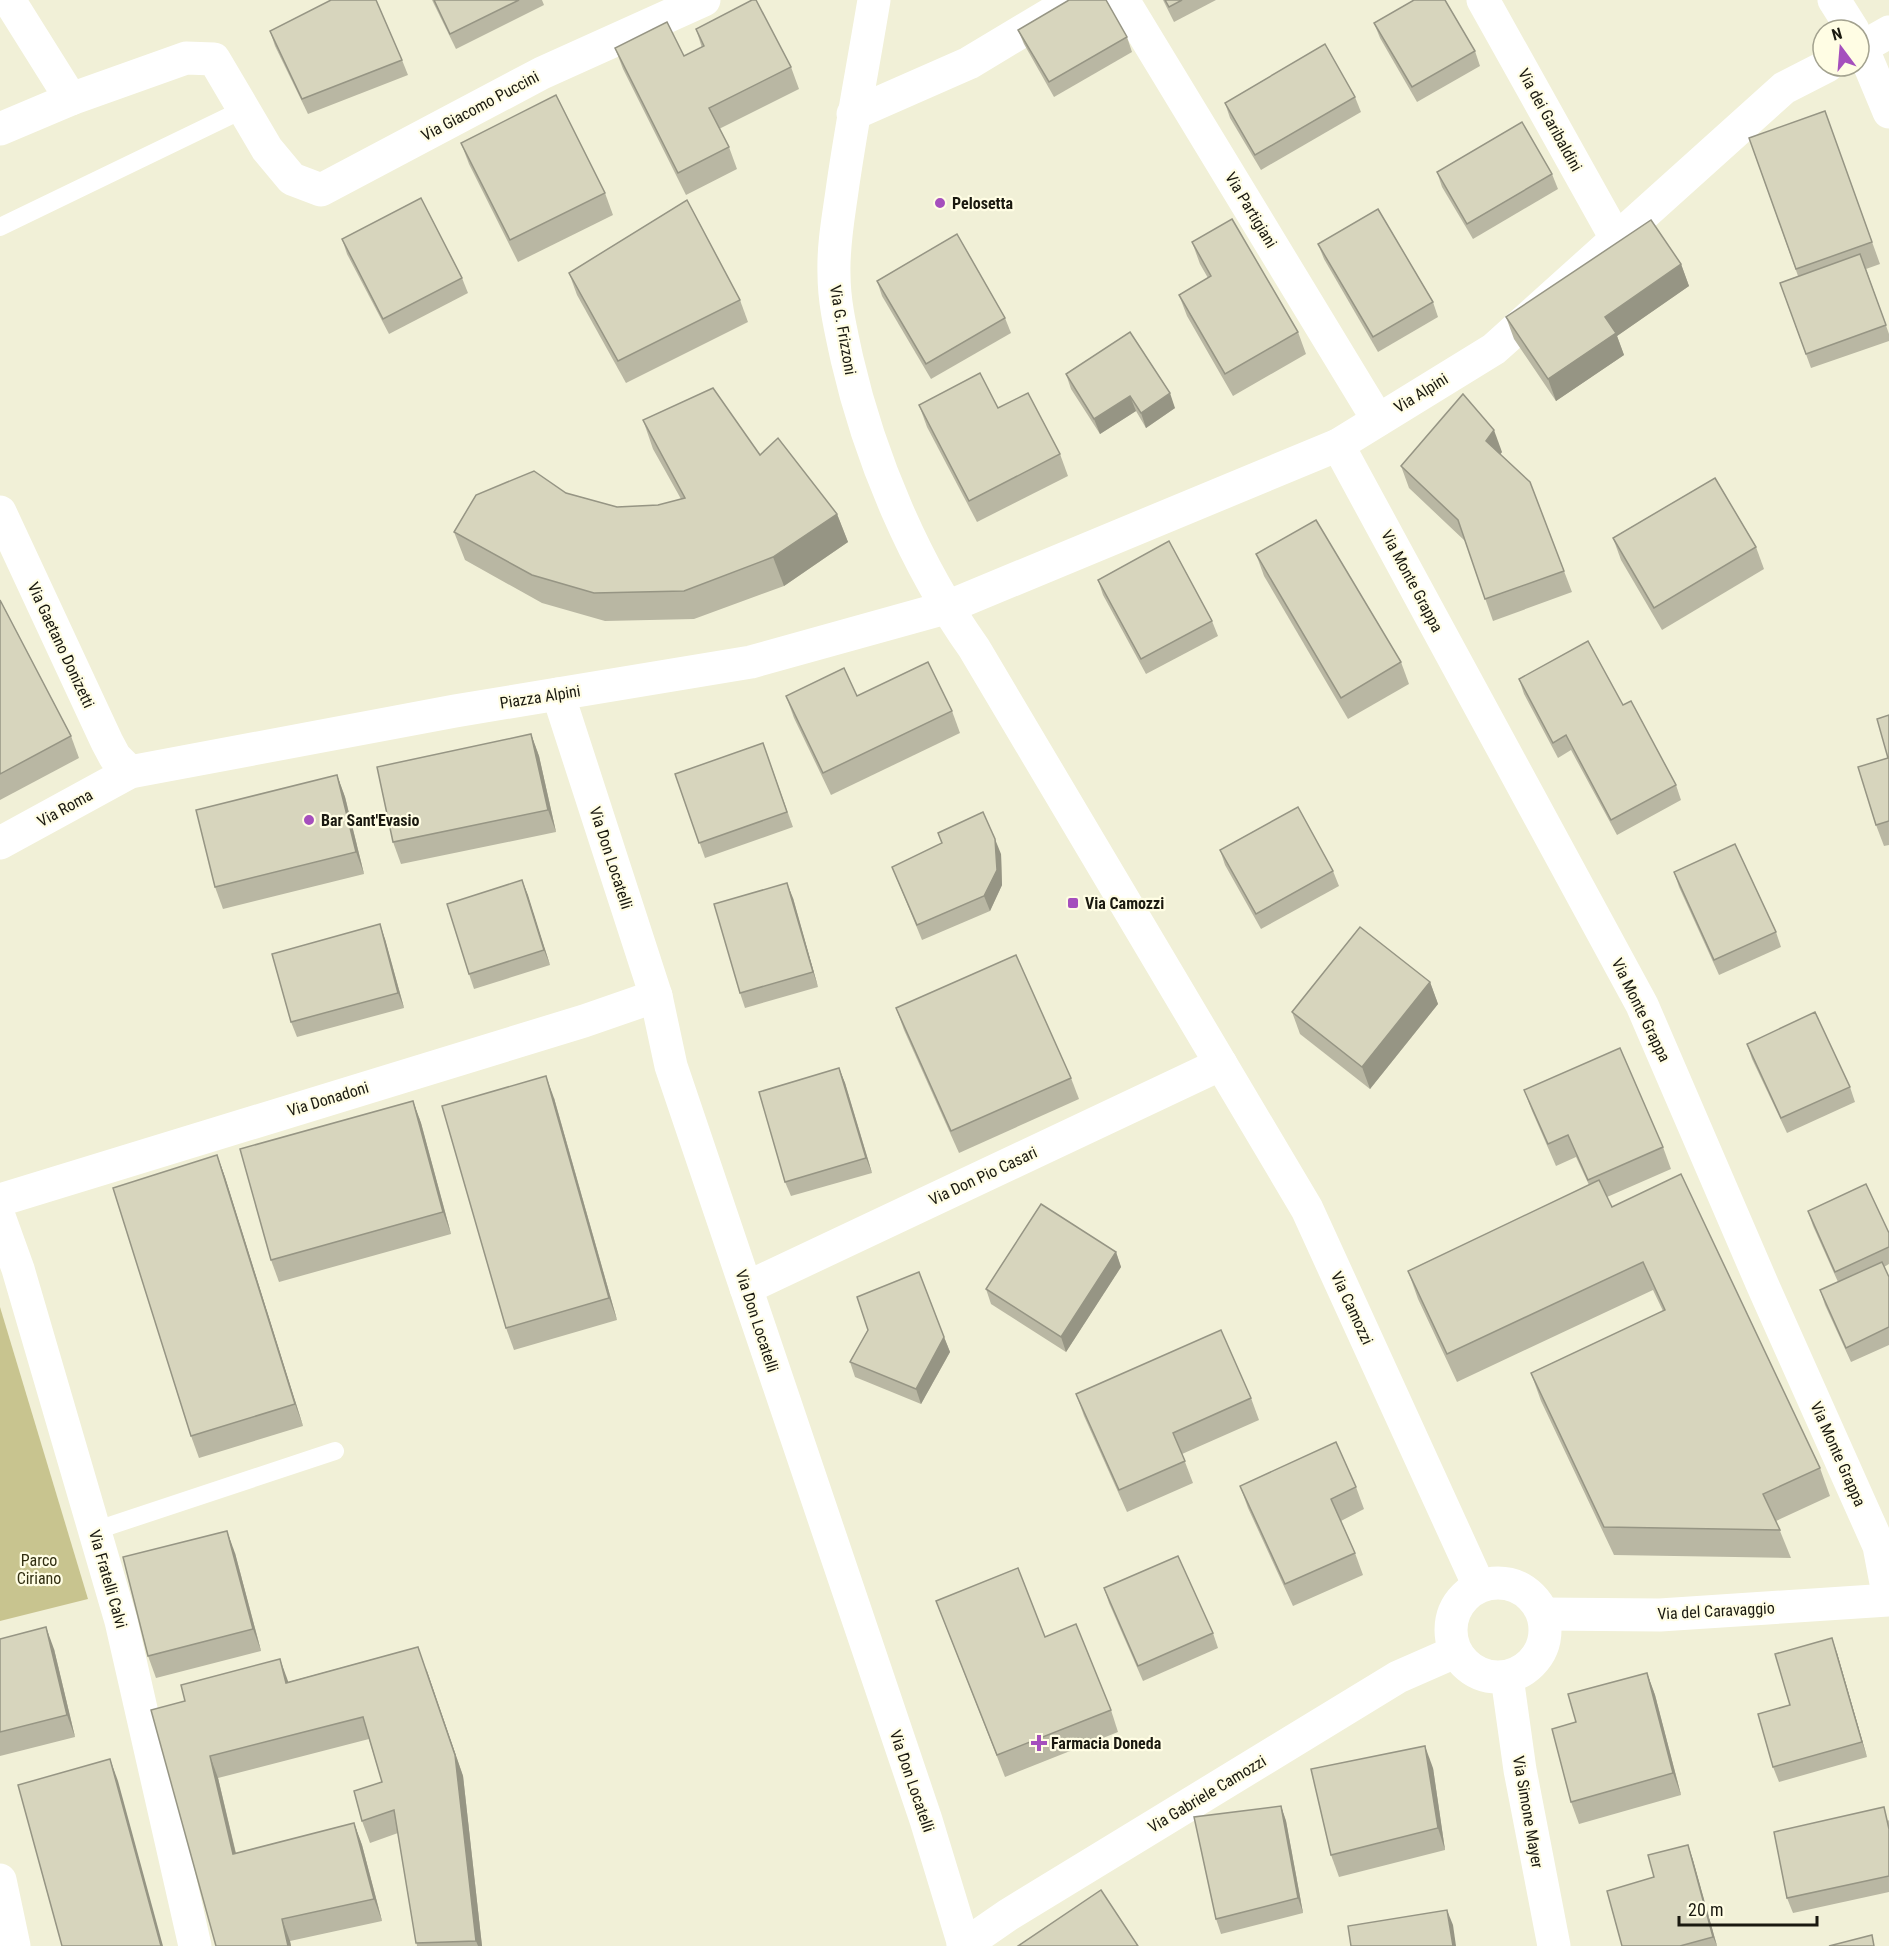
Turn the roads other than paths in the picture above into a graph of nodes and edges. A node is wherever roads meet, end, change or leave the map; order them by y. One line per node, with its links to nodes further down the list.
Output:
1 (9, 0): 11 (street)
2 (704, 0): 12 (street, Via Giacomo Puccini)
3 (874, 0): 14 (street, Via G. Frizzoni)
4 (1074, 0): 14 (street)
5 (1123, 0): 18 (street, Via Partigiani)
6 (1483, 0): 17 (street, Via dei Garibaldini)
7 (1834, 0): 8 (street)
8 (1848, 18)
9 (1871, 60): 13 (street)
10 (1811, 74): 17 (street, Via Alpini)
11 (71, 99): 12 (street); 15 (street)
12 (244, 110): 16 (lane)
13 (1889, 112)
14 (853, 114): 21 (street, Via G. Frizzoni)
15 (0, 129)
16 (0, 227)
17 (1617, 240): 18 (street, Via Alpini)
18 (1378, 420): 19 (street, Via Alpini)
19 (1338, 445): 21 (street, Via Alpini); 33 (street, Via Monte Grappa)
20 (0, 512): 23 (street, Via Gaetano Donizetti)
21 (945, 608): 22 (street, Piazza Alpini); 26 (street, Via Camozzi)
22 (558, 694): 23 (street, Piazza Alpini); 25 (street, Via Don Locatelli)
23 (130, 772): 24 (street, Via Roma)
24 (0, 843)
25 (656, 996): 27 (street, Via Donadoni); 29 (street, Via Don Locatelli)
26 (1221, 1064): 29 (street, Via Don Pio Casari); 32 (street, Via Camozzi)
27 (0, 1200)
28 (0, 1219): 31 (street, Via Fratelli Calvi)
29 (746, 1288): 40 (street, Via Don Locatelli)
30 (335, 1451): 31 (lane)
31 (94, 1531): 39 (street, Via Fratelli Calvi)
32 (1479, 1586): 34 (street); 35 (street)
33 (1889, 1600): 34 (street, Via del Caravaggio)
34 (1543, 1614): 36 (street)
35 (1455, 1652): 36 (street); 40 (street, Via Gabriele Camozzi)
36 (1508, 1677): 41 (street, Via Simone Mayer)
37 (0, 1880): 38 (street)
38 (14, 1946)
39 (195, 1946)
40 (963, 1946)
41 (1554, 1946)

